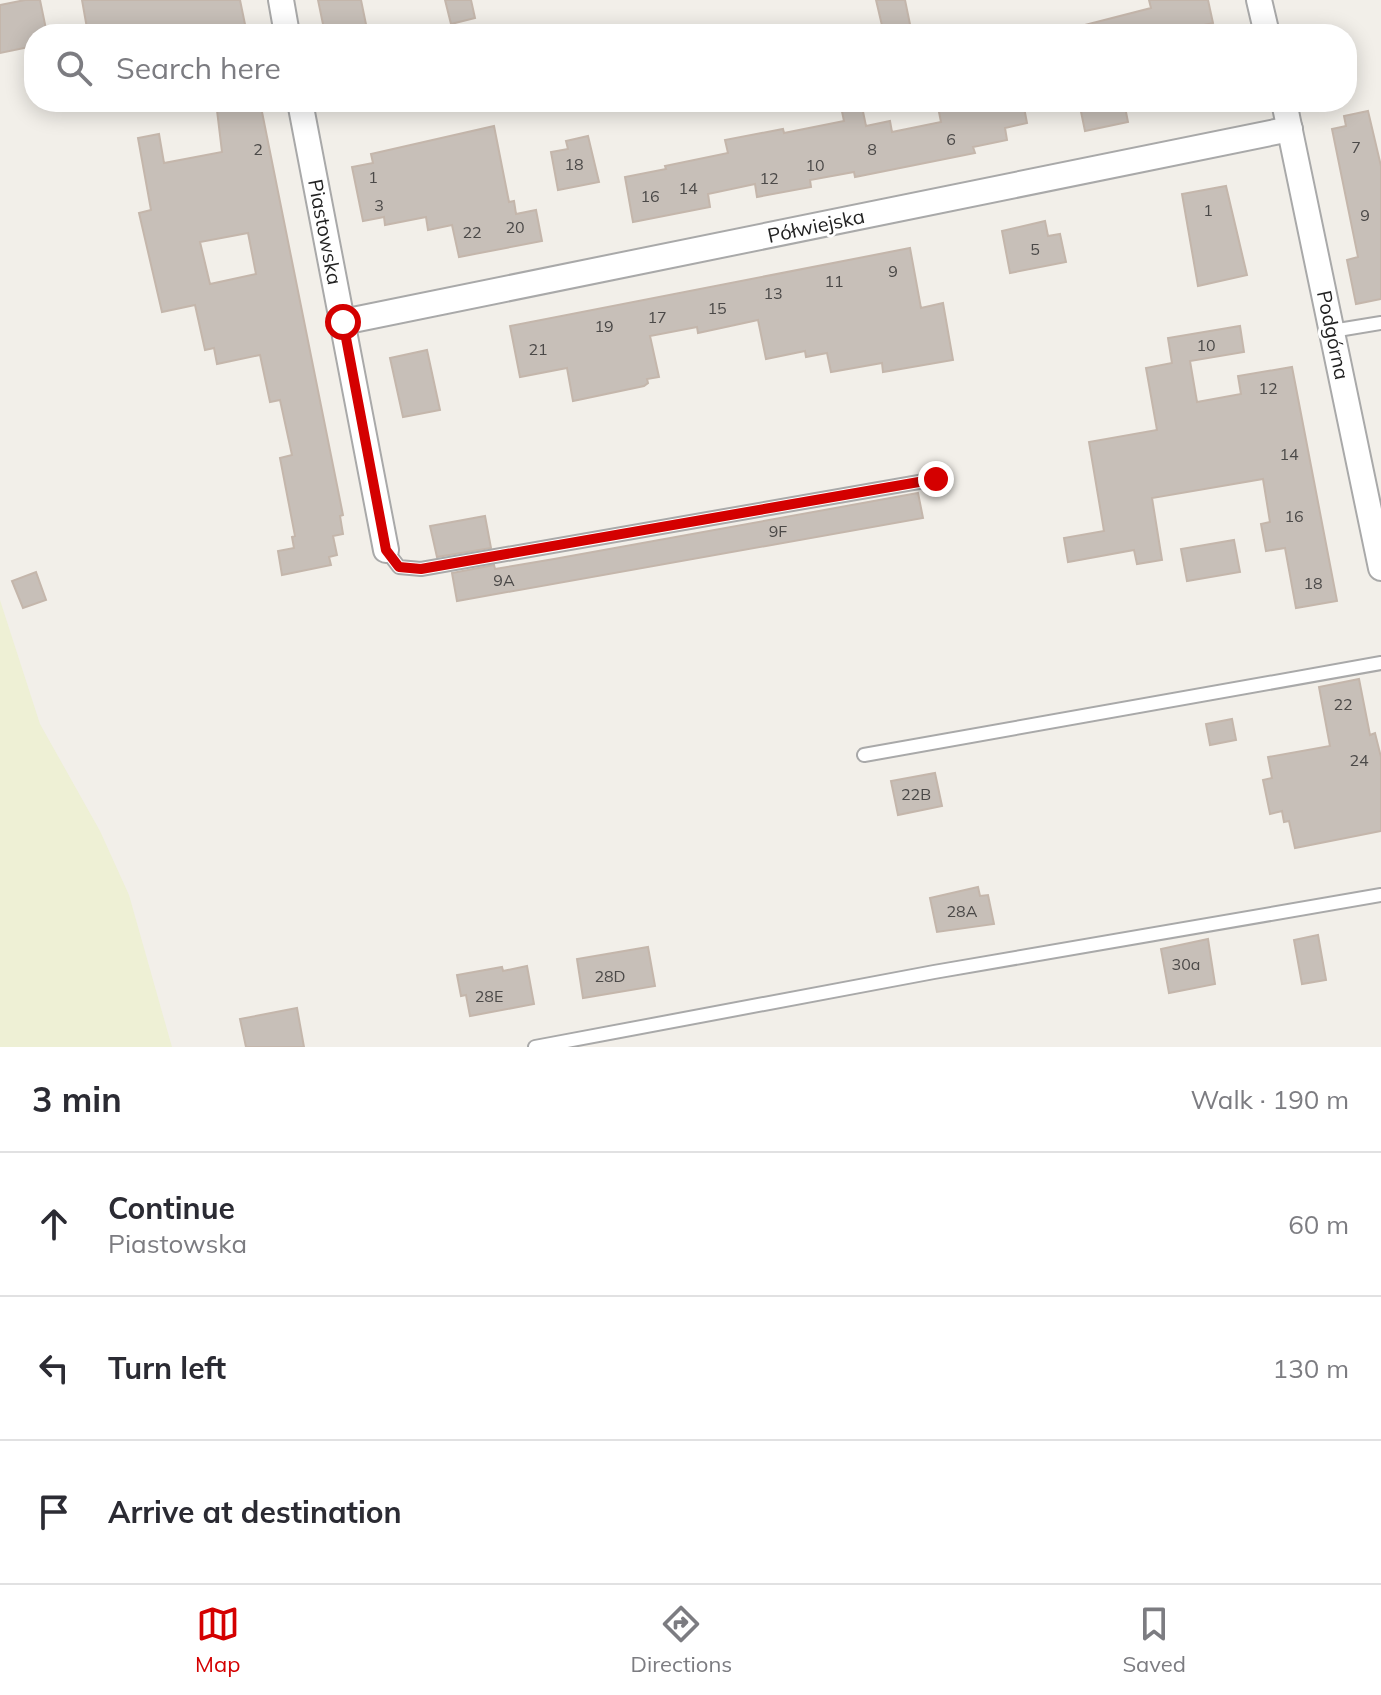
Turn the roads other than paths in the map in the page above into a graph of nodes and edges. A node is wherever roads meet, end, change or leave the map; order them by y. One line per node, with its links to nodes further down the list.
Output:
1 (281, 0): 3 (street)
2 (1259, 0): 4 (street)
3 (285, 24)
4 (1265, 24)
5 (302, 112): 8 (street, Piastowska)
6 (1286, 112): 7 (street, Podgórna)
7 (1290, 129): 8 (street, Półwiejska); 10 (street, Podgórna)
8 (343, 322): 12 (street, Piastowska)
9 (1381, 323): 10 (lane)
10 (1332, 331): 13 (street, Podgórna)
11 (936, 479): 12 (lane)
12 (386, 550)
13 (1381, 568)
14 (1381, 663): 15 (lane)
15 (864, 755)
16 (1381, 895): 17 (lane)
17 (535, 1047)

